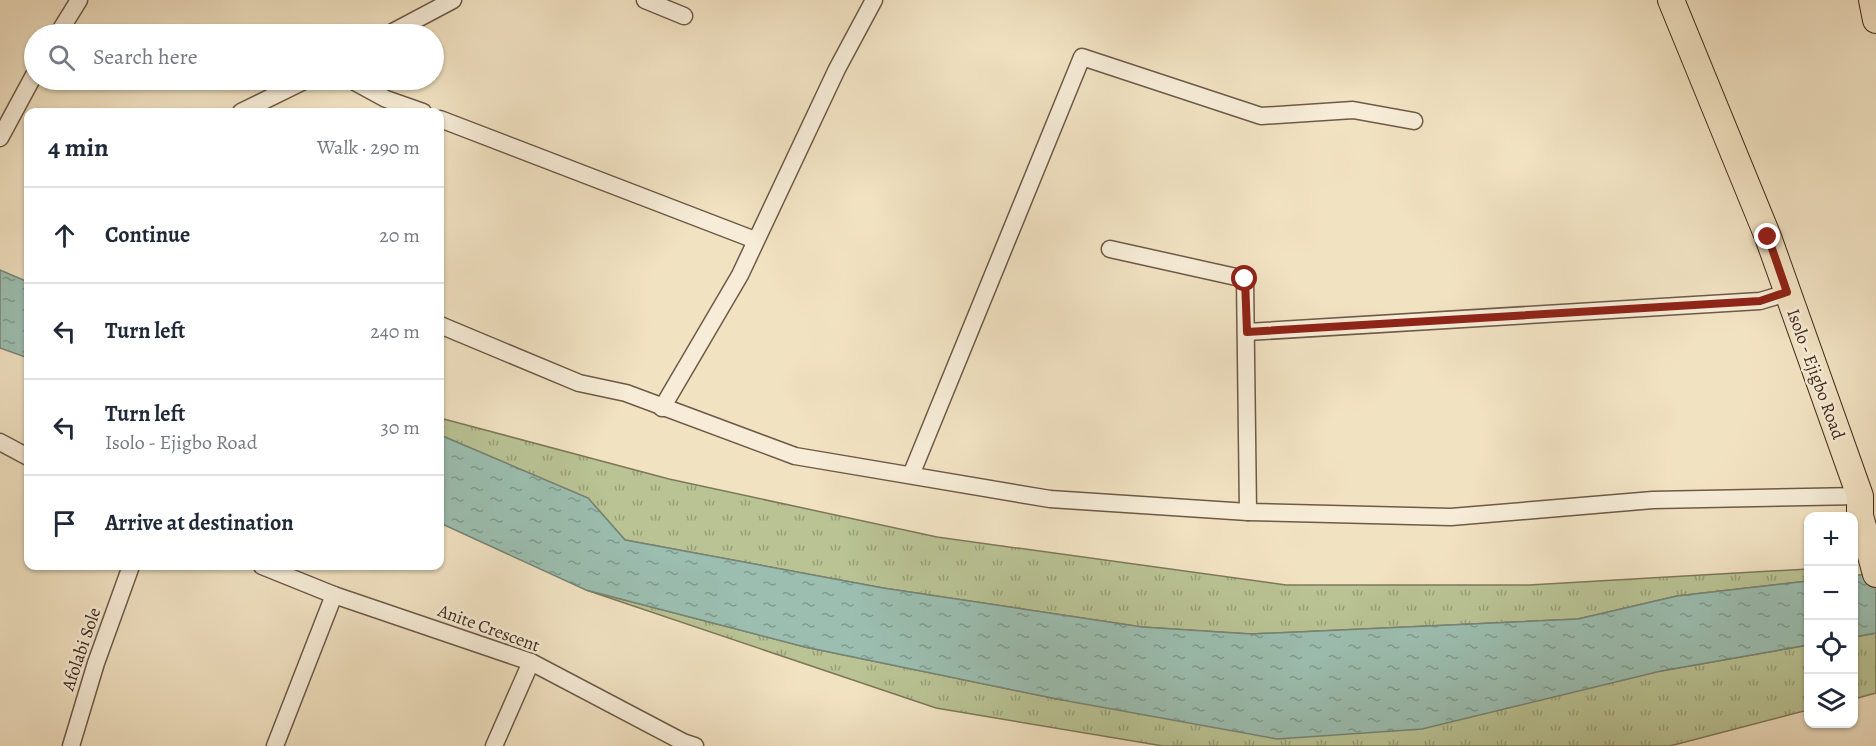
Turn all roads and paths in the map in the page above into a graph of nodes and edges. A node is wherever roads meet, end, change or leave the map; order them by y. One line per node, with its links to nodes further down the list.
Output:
1 (79, 0): 9 (street)
2 (453, 0): 10 (street)
3 (645, 0): 7 (street)
4 (874, 0): 19 (street)
5 (1671, 0): 21 (main road, Isolo - Ejigbo Road)
6 (1872, 0): 8 (main road)
7 (684, 16)
8 (1876, 20)
9 (64, 24)
10 (408, 24)
11 (26, 90): 18 (street)
12 (286, 90): 14 (street)
13 (369, 90): 15 (street)
14 (249, 108)
15 (412, 108)
16 (444, 121): 19 (street)
17 (1414, 121): 27 (street)
18 (0, 138)
19 (755, 240): 24 (street)
20 (1110, 249): 23 (street)
21 (1787, 292): 23 (street); 28 (main road, Isolo - Ejigbo Road)
22 (444, 327): 24 (street)
23 (1247, 332): 29 (street)
24 (662, 408): 27 (street)
25 (0, 442): 26 (street)
26 (24, 455)
27 (911, 475): 29 (street)
28 (1860, 506): 29 (street); 32 (main road, Isolo - Ejigbo Road)
29 (1248, 512)
30 (130, 570): 35 (street, Afolabi Sole)
31 (272, 570): 33 (street, Anite Crescent)
32 (1876, 574)
33 (334, 595): 34 (street, Anite Crescent); 36 (street)
34 (531, 662): 37 (street); 38 (street, Anite Crescent)
35 (70, 746)
36 (275, 746)
37 (494, 746)
38 (695, 746)

